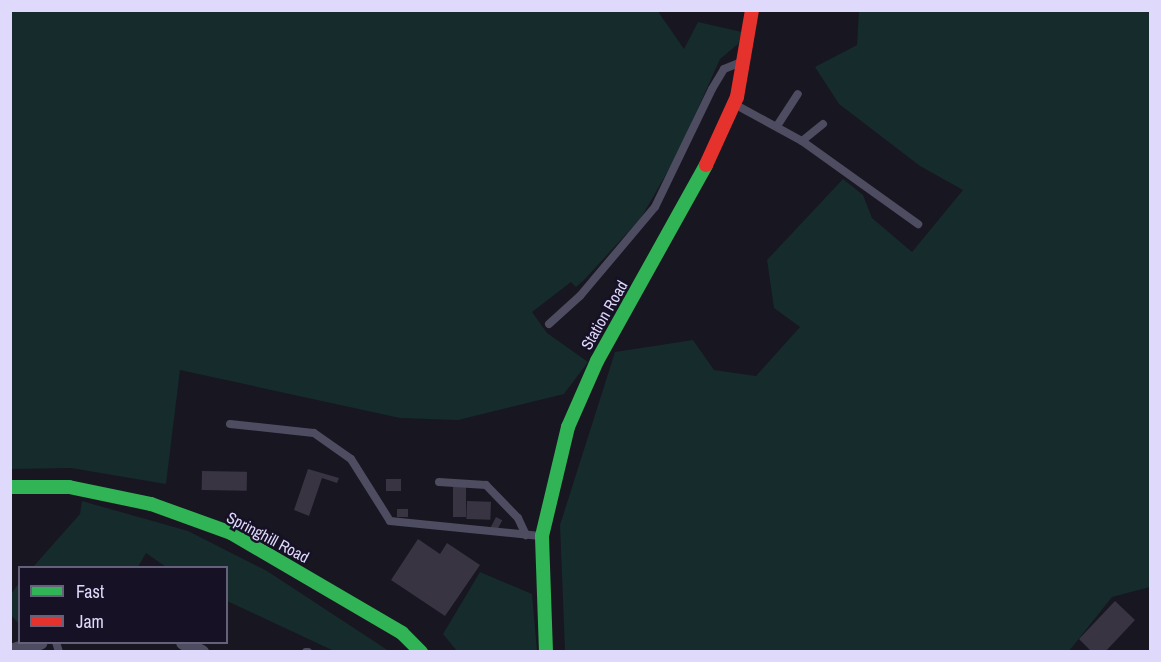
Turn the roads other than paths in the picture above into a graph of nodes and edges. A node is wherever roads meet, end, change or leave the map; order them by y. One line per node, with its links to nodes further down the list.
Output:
1 (752, 10): 2 (street, Station Road)
2 (743, 62): 4 (street, Station Road); 9 (lane)
3 (798, 94): 6 (lane)
4 (735, 104): 6 (lane); 14 (street, Station Road)
5 (823, 124): 7 (lane)
6 (777, 126): 7 (lane)
7 (802, 141): 8 (lane)
8 (918, 224)
9 (549, 324)
10 (230, 424): 13 (lane)
11 (439, 482): 13 (lane)
12 (10, 488): 19 (street, Springhill Road)
13 (526, 535): 14 (lane)
14 (542, 536): 20 (street, Station Road)
15 (33, 644): 17 (street)
16 (187, 644): 18 (street)
17 (10, 651)
18 (201, 651)
19 (421, 651)
20 (546, 651)

